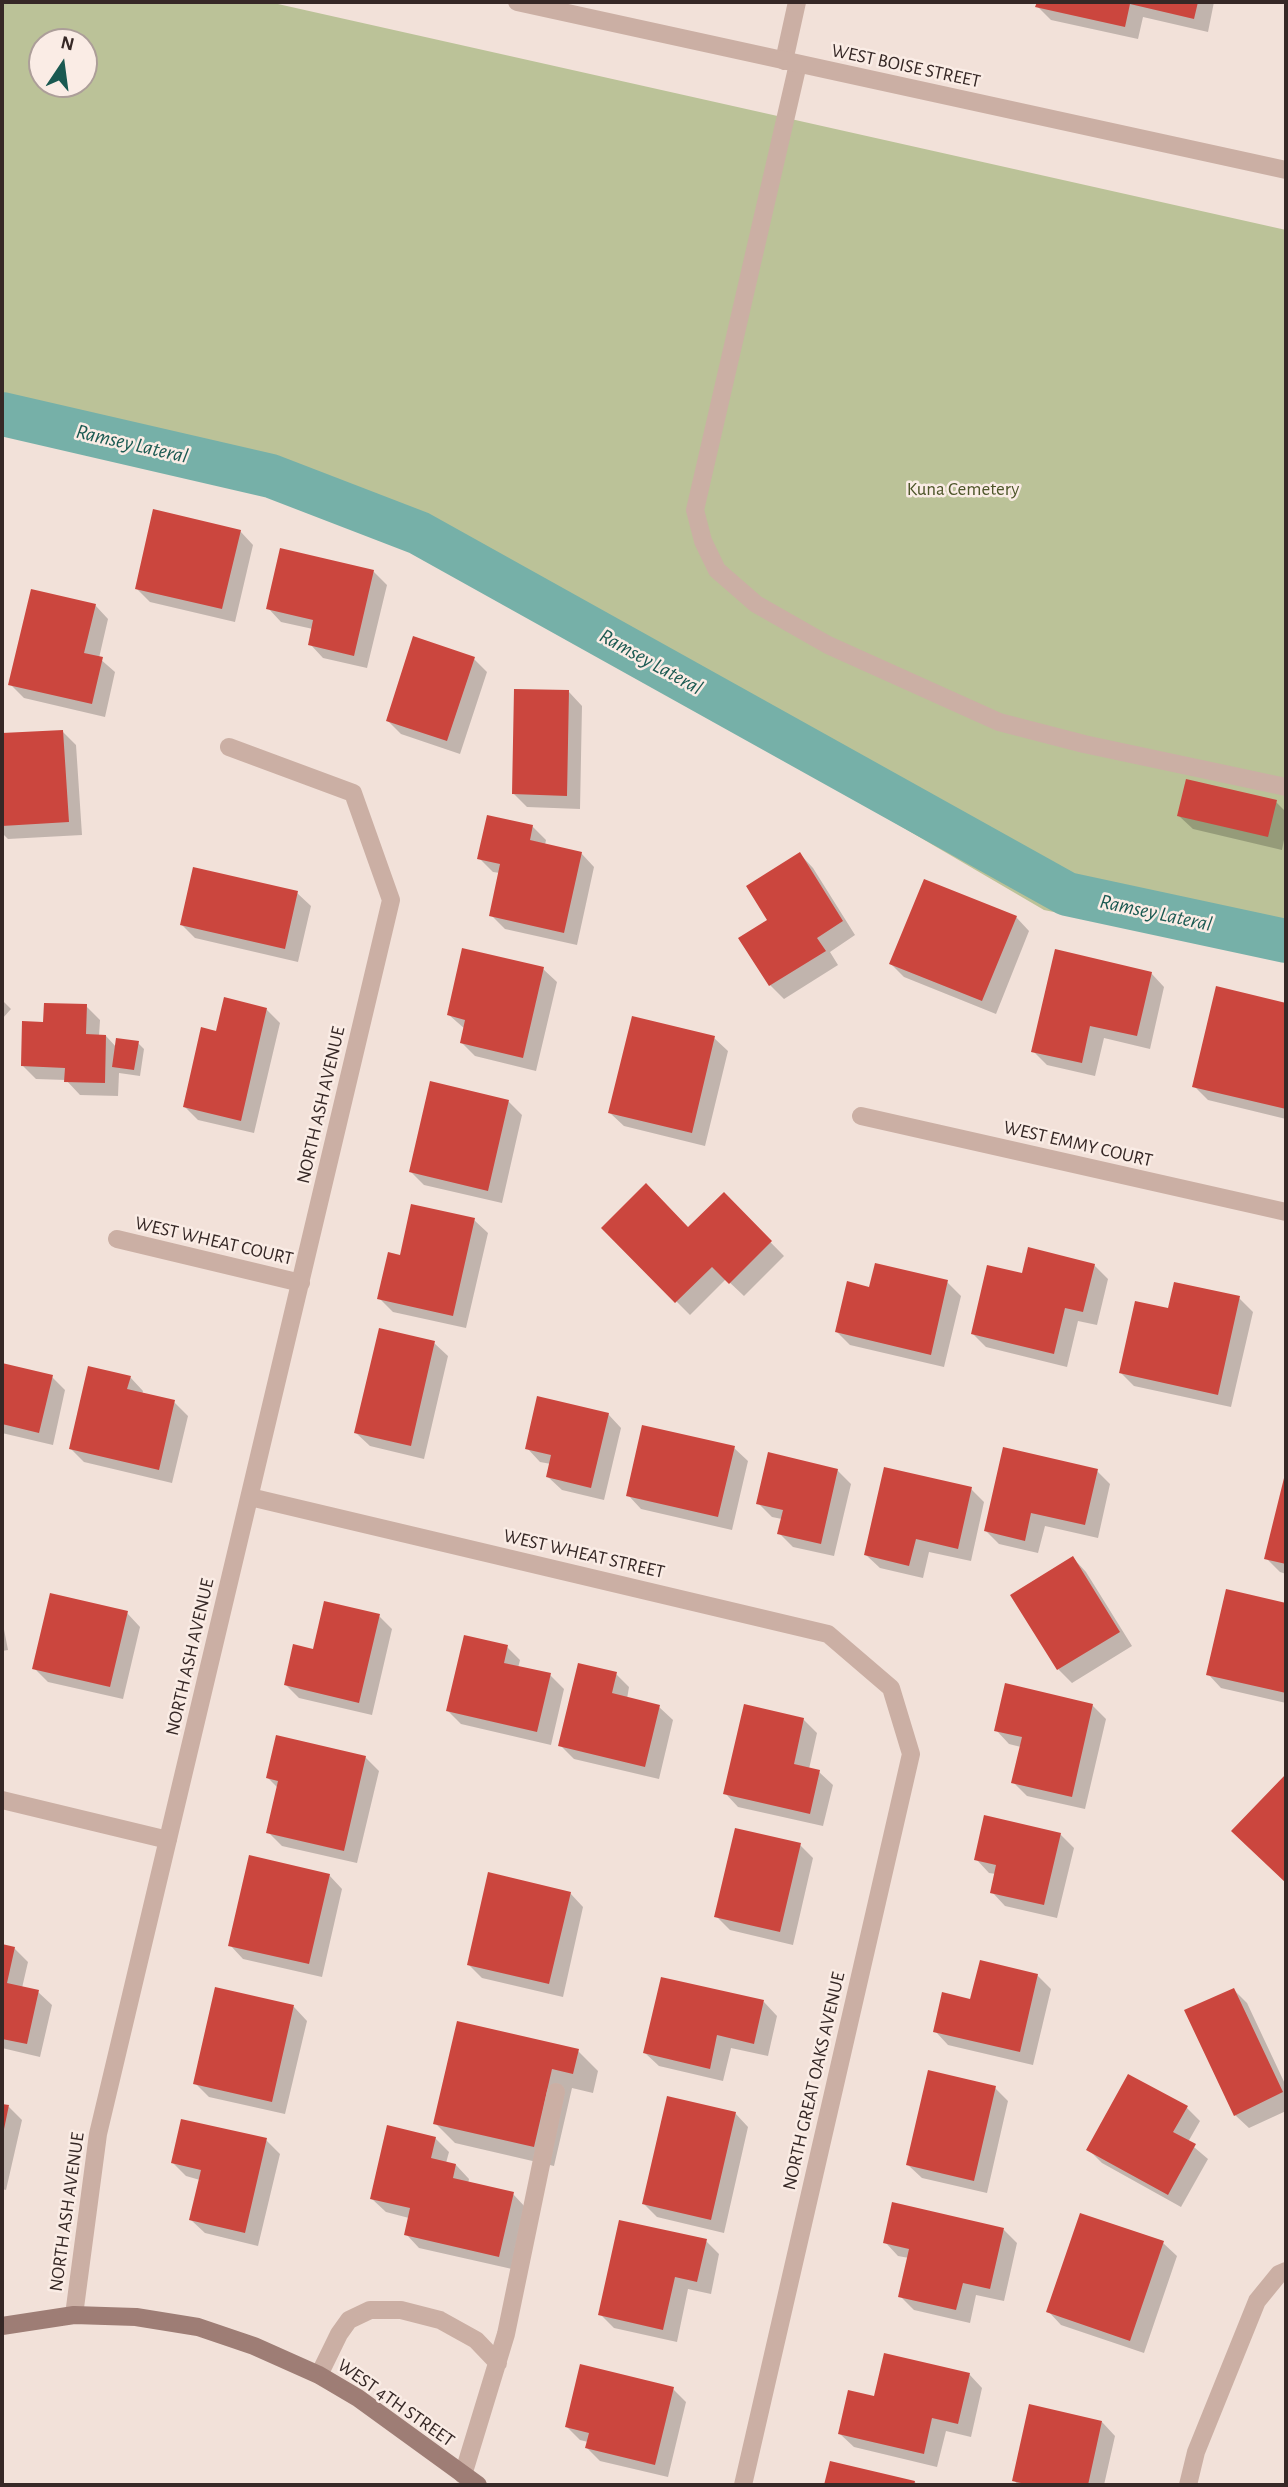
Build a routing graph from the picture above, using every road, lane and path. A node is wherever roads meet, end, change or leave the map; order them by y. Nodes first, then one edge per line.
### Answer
1 (517, 2) edge
2 (797, 2) edge
3 (791, 62) junction
4 (1286, 170) edge
5 (229, 747) dead end
6 (1286, 787) edge
7 (861, 1116) dead end
8 (1286, 1212) edge
9 (117, 1239) dead end
10 (301, 1283) junction
11 (250, 1497) junction
12 (891, 1688) joint
13 (2, 1800) edge
14 (168, 1840) junction
15 (556, 2092) dead end
16 (1286, 2271) edge
17 (74, 2315) junction
18 (2, 2326) edge
19 (498, 2363) junction
20 (319, 2375) junction
21 (471, 2480) edge
22 (743, 2485) edge
23 (1188, 2485) edge

1 - 3 street, WEST BOISE STREET
2 - 3 street
3 - 4 street, WEST BOISE STREET
3 - 6 street
5 - 10 street, NORTH ASH AVENUE
7 - 8 street, WEST EMMY COURT
9 - 10 street, WEST WHEAT COURT
10 - 11 street, NORTH ASH AVENUE
11 - 12 street, WEST WHEAT STREET
11 - 14 street, NORTH ASH AVENUE
12 - 22 street, NORTH GREAT OAKS AVENUE
13 - 14 street
14 - 17 street, NORTH ASH AVENUE
15 - 19 street
16 - 23 street
17 - 18 main road, WEST 4TH STREET
17 - 20 main road, WEST 4TH STREET
19 - 20 street
19 - 21 street
20 - 21 main road, WEST 4TH STREET

